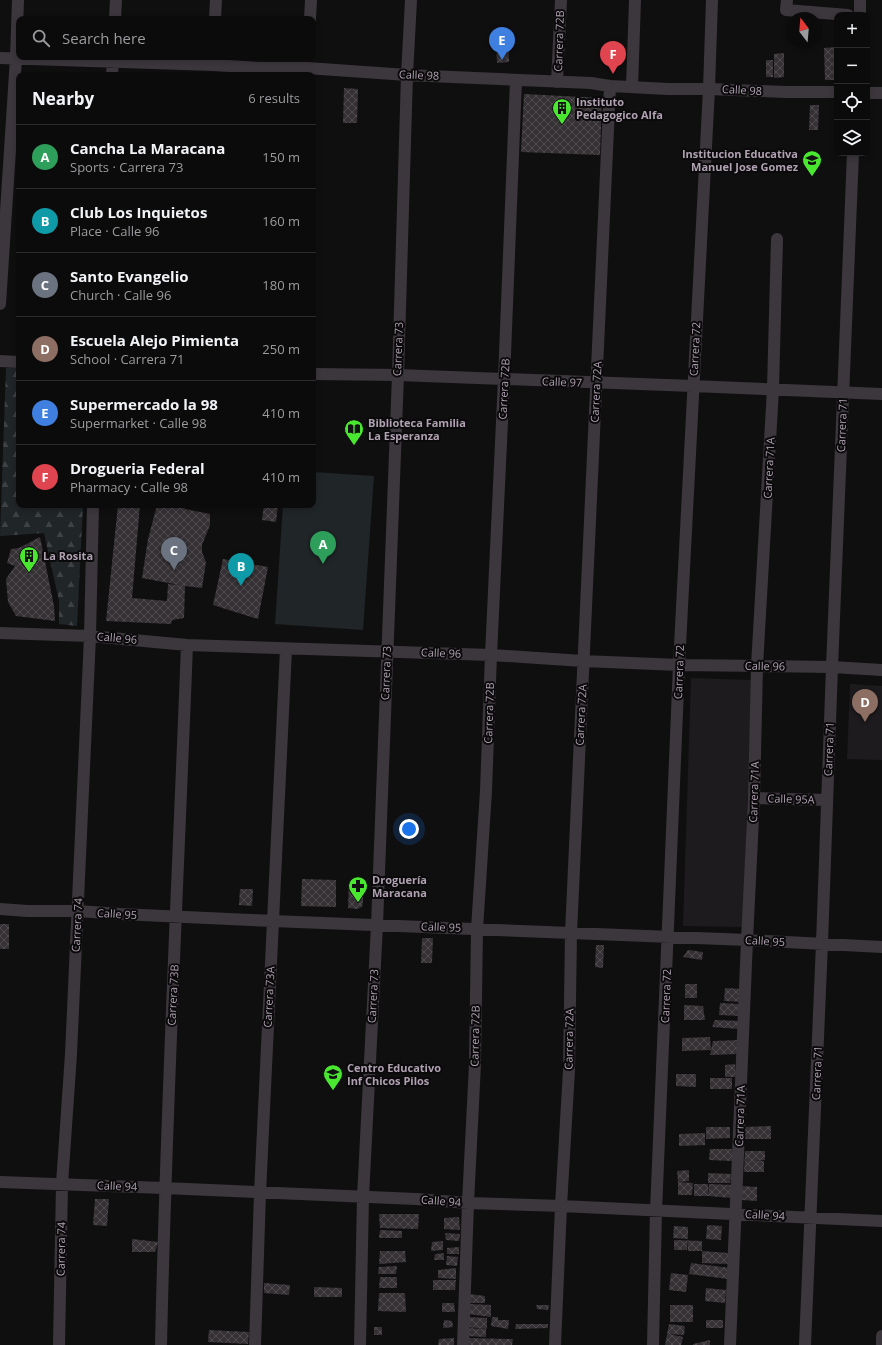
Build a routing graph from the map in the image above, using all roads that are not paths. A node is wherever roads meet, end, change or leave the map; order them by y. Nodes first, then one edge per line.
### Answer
1 (18, 0) edge
2 (116, 0) edge
3 (216, 0) edge
4 (311, 0) edge
5 (411, 0) edge
6 (561, 0) edge
7 (635, 0) edge
8 (712, 0) edge
9 (860, 0) edge
10 (787, 5) edge
11 (860, 12) edge
12 (834, 13) edge
13 (17, 16) edge
14 (115, 16) edge
15 (215, 16) edge
16 (310, 16) edge
17 (0, 58) edge
18 (16, 58) joint
19 (113, 60) edge
20 (127, 60) edge
21 (213, 66) edge
22 (307, 67) edge
23 (112, 72) edge
24 (407, 75) junction
25 (516, 80) junction
26 (557, 82) junction
27 (610, 86) junction
28 (632, 87) junction
29 (709, 89) junction
30 (834, 92) edge
31 (870, 93) edge
32 (882, 93) edge
33 (854, 156) edge
34 (777, 239) dead end
35 (0, 304) edge
36 (0, 361) edge
37 (16, 362) edge
38 (316, 374) edge
39 (398, 376) junction
40 (504, 380) junction
41 (597, 383) junction
42 (693, 386) junction
43 (773, 389) junction
44 (843, 391) junction
45 (882, 394) edge
46 (93, 508) edge
47 (0, 633) edge
48 (90, 636) junction
49 (187, 645) junction
50 (286, 649) junction
51 (387, 652) junction
52 (490, 655) junction
53 (583, 661) junction
54 (679, 665) junction
55 (757, 666) junction
56 (832, 667) junction
57 (882, 670) edge
58 (754, 798) junction
59 (827, 800) junction
60 (0, 909) edge
61 (78, 911) junction
62 (176, 917) junction
63 (273, 921) junction
64 (376, 925) junction
65 (477, 929) junction
66 (571, 933) junction
67 (668, 936) junction
68 (747, 940) junction
69 (822, 943) junction
70 (882, 947) edge
71 (0, 1182) edge
72 (62, 1184) junction
73 (164, 1188) junction
74 (260, 1193) junction
75 (363, 1197) junction
76 (468, 1203) junction
77 (561, 1206) junction
78 (656, 1210) junction
79 (736, 1214) junction
80 (811, 1217) junction
81 (882, 1221) edge
82 (882, 1336) edge
83 (59, 1345) edge
84 (161, 1345) edge
85 (254, 1345) edge
86 (360, 1345) edge
87 (463, 1345) edge
88 (555, 1345) edge
89 (653, 1345) edge
90 (730, 1345) edge
91 (805, 1345) edge
92 (882, 1345) edge

1 - 13 street
2 - 14 street
3 - 15 street
4 - 16 street
5 - 24 street, Carrera 73
6 - 26 street, Carrera 72B
7 - 28 street
8 - 29 street, Carrera 72
9 - 11 street
10 - 12 street
17 - 18 street, Calle 98
18 - 35 street
19 - 23 street
20 - 21 street, Calle 98
21 - 22 street, Calle 98
22 - 24 street, Calle 98
24 - 25 street, Calle 98
24 - 39 street, Carrera 73
25 - 26 street, Calle 98
25 - 40 street, Carrera 72B
26 - 27 street, Calle 98
27 - 28 street, Calle 98
27 - 41 street, Carrera 72A
28 - 29 street, Calle 98
29 - 30 street, Calle 98
29 - 42 street, Carrera 72
31 - 32 street
33 - 44 street, Carrera 71
34 - 43 street, Carrera 71A
36 - 37 street
38 - 39 street, Calle 97
39 - 40 street, Calle 97
39 - 51 street, Carrera 73
40 - 41 street, Calle 97
40 - 52 street, Carrera 72B
41 - 42 street, Calle 97
41 - 53 street, Carrera 72A
42 - 43 street, Calle 97
42 - 54 street, Carrera 72
43 - 44 street, Calle 97
43 - 55 street, Carrera 71A
44 - 45 street, Calle 97
44 - 56 street, Carrera 71
46 - 48 street, Carrera 74
47 - 48 street, Calle 96
48 - 49 street, Calle 96
48 - 61 street, Carrera 74
49 - 50 street, Calle 96
49 - 62 street, Carrera 73B
50 - 51 street, Calle 96
50 - 63 street, Carrera 73A
51 - 52 street, Calle 96
51 - 64 street, Carrera 73
52 - 53 street, Calle 96
52 - 65 street, Carrera 72B
53 - 54 street, Calle 96
53 - 66 street, Carrera 72A
54 - 55 street, Calle 96
54 - 67 street, Carrera 72
55 - 56 street, Calle 96
55 - 58 street, Carrera 71A
56 - 57 street, Calle 96
56 - 59 street, Carrera 71
58 - 59 street, Calle 95A
58 - 68 street, Carrera 71A
59 - 69 street, Carrera 71
60 - 61 street, Calle 95
61 - 62 street, Calle 95
61 - 72 street, Carrera 74
62 - 63 street, Calle 95
62 - 73 street, Carrera 73B
63 - 64 street, Calle 95
63 - 74 street, Carrera 73A
64 - 65 street, Calle 95
64 - 75 street, Carrera 73
65 - 66 street, Calle 95
65 - 76 street, Carrera 72B
66 - 67 street, Calle 95
66 - 77 street, Carrera 72A
67 - 68 street, Calle 95
67 - 78 street, Carrera 72
68 - 69 street, Calle 95
68 - 79 street, Carrera 71A
69 - 70 street, Calle 95
69 - 80 street, Carrera 71
71 - 72 street, Calle 94
72 - 73 street, Calle 94
72 - 83 street, Carrera 74
73 - 74 street, Calle 94
73 - 84 street, Carrera 73B
74 - 75 street, Calle 94
74 - 85 street, Carrera 73A
75 - 76 street, Calle 94
75 - 86 street, Carrera 73
76 - 77 street, Calle 94
76 - 87 street, Carrera 72B
77 - 78 street, Calle 94
77 - 88 street, Carrera 72A
78 - 79 street, Calle 94
78 - 89 street, Carrera 72
79 - 80 street, Calle 94
79 - 90 street, Carrera 71A
80 - 81 street, Calle 94
80 - 91 street, Carrera 71
82 - 92 street

